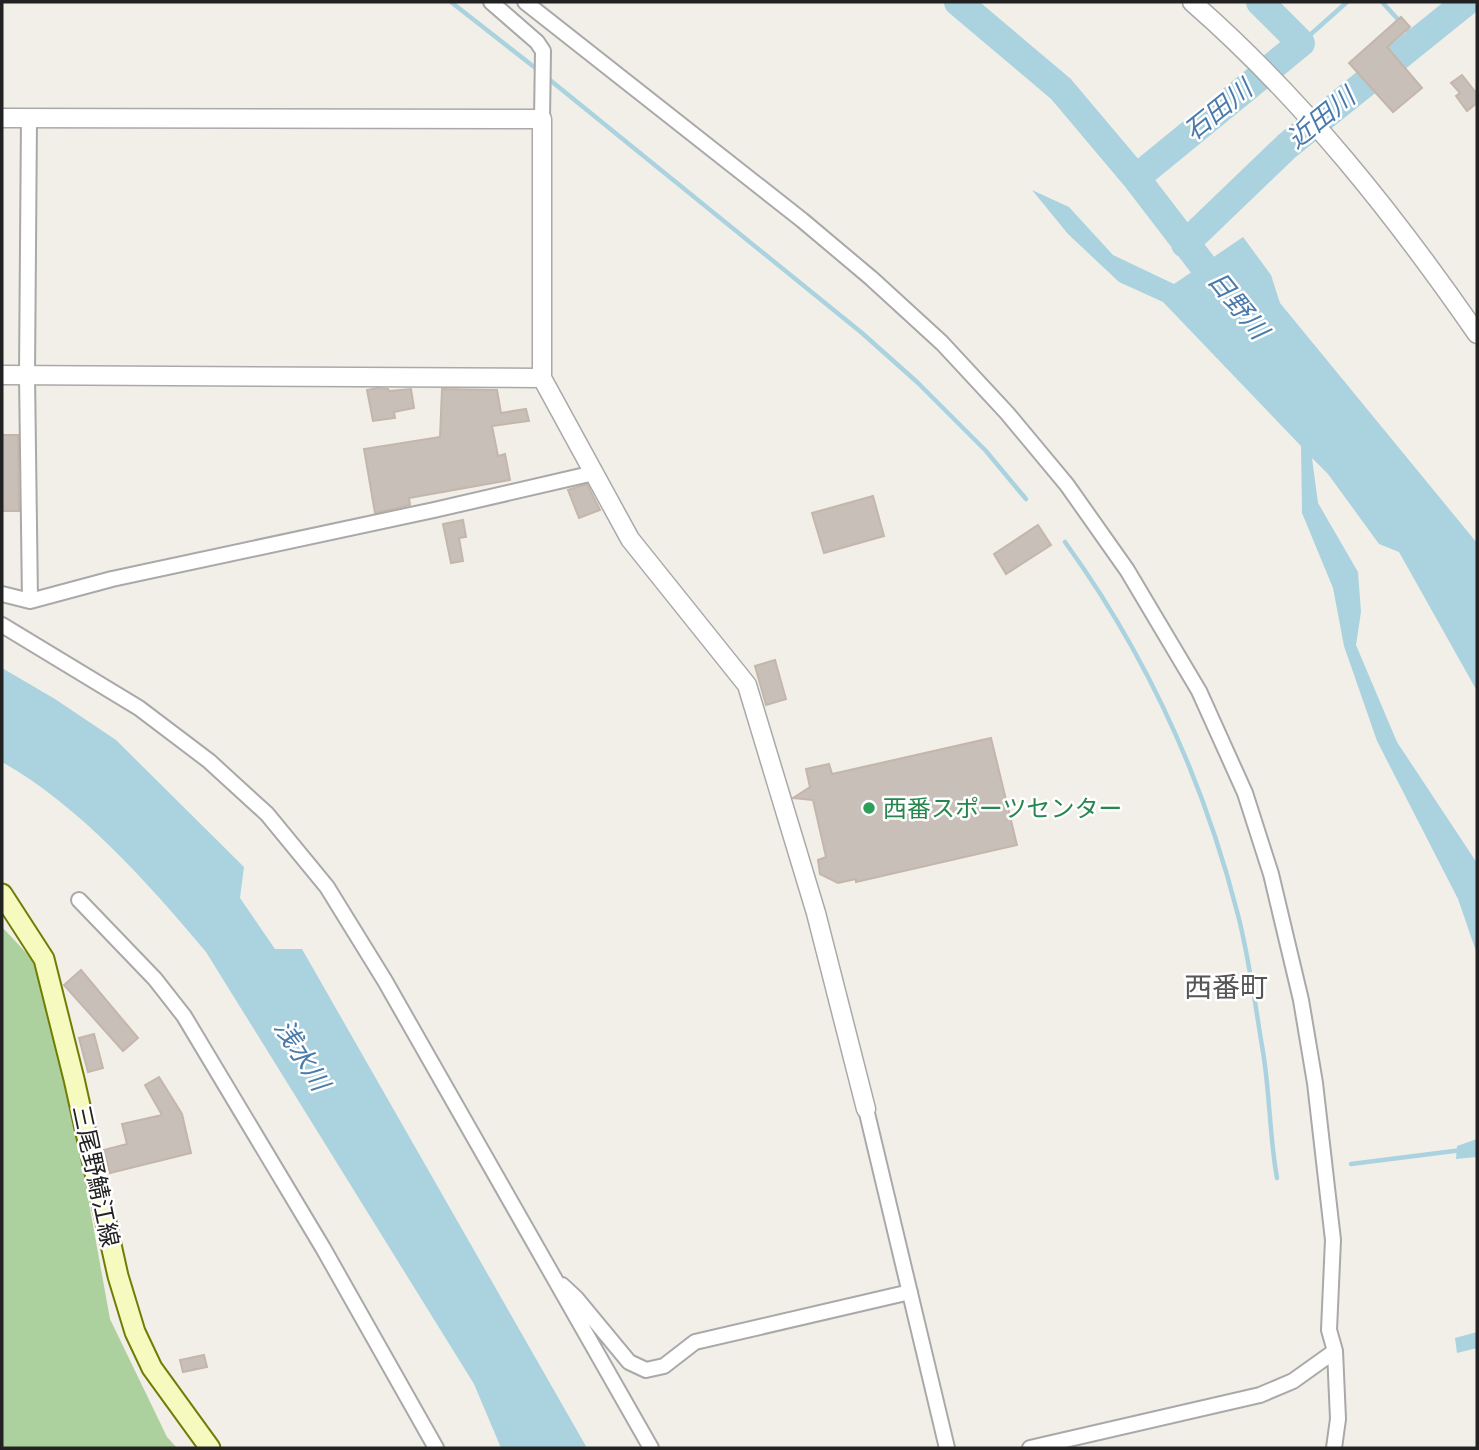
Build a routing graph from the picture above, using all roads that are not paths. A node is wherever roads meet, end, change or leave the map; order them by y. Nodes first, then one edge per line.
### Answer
1 (491, 2) edge
2 (525, 2) edge
3 (1192, 2) edge
4 (2, 118) edge
5 (29, 118) junction
6 (542, 120) junction
7 (1477, 334) edge
8 (2, 375) edge
9 (27, 375) junction
10 (542, 378) junction
11 (594, 473) junction
12 (2, 594) edge
13 (30, 601) junction
14 (2, 625) edge
15 (2, 894) edge
16 (79, 900) dead end
17 (866, 1109) joint
18 (554, 1277) junction
19 (910, 1292) junction
20 (1335, 1351) junction
21 (210, 1448) edge
22 (436, 1448) edge
23 (651, 1448) edge
24 (947, 1448) edge
25 (1030, 1448) edge
26 (1334, 1448) edge

1 - 6 street
2 - 20 street
3 - 7 street
4 - 5 street
5 - 6 street
5 - 9 street
6 - 10 street
8 - 9 street
9 - 10 street
9 - 13 street
10 - 11 street
11 - 13 street
11 - 17 street
12 - 13 street
14 - 18 street
15 - 21 main road, 三尾野鯖江線
16 - 22 street
17 - 19 street
18 - 19 street
18 - 23 street
19 - 24 street
20 - 25 street
20 - 26 street

